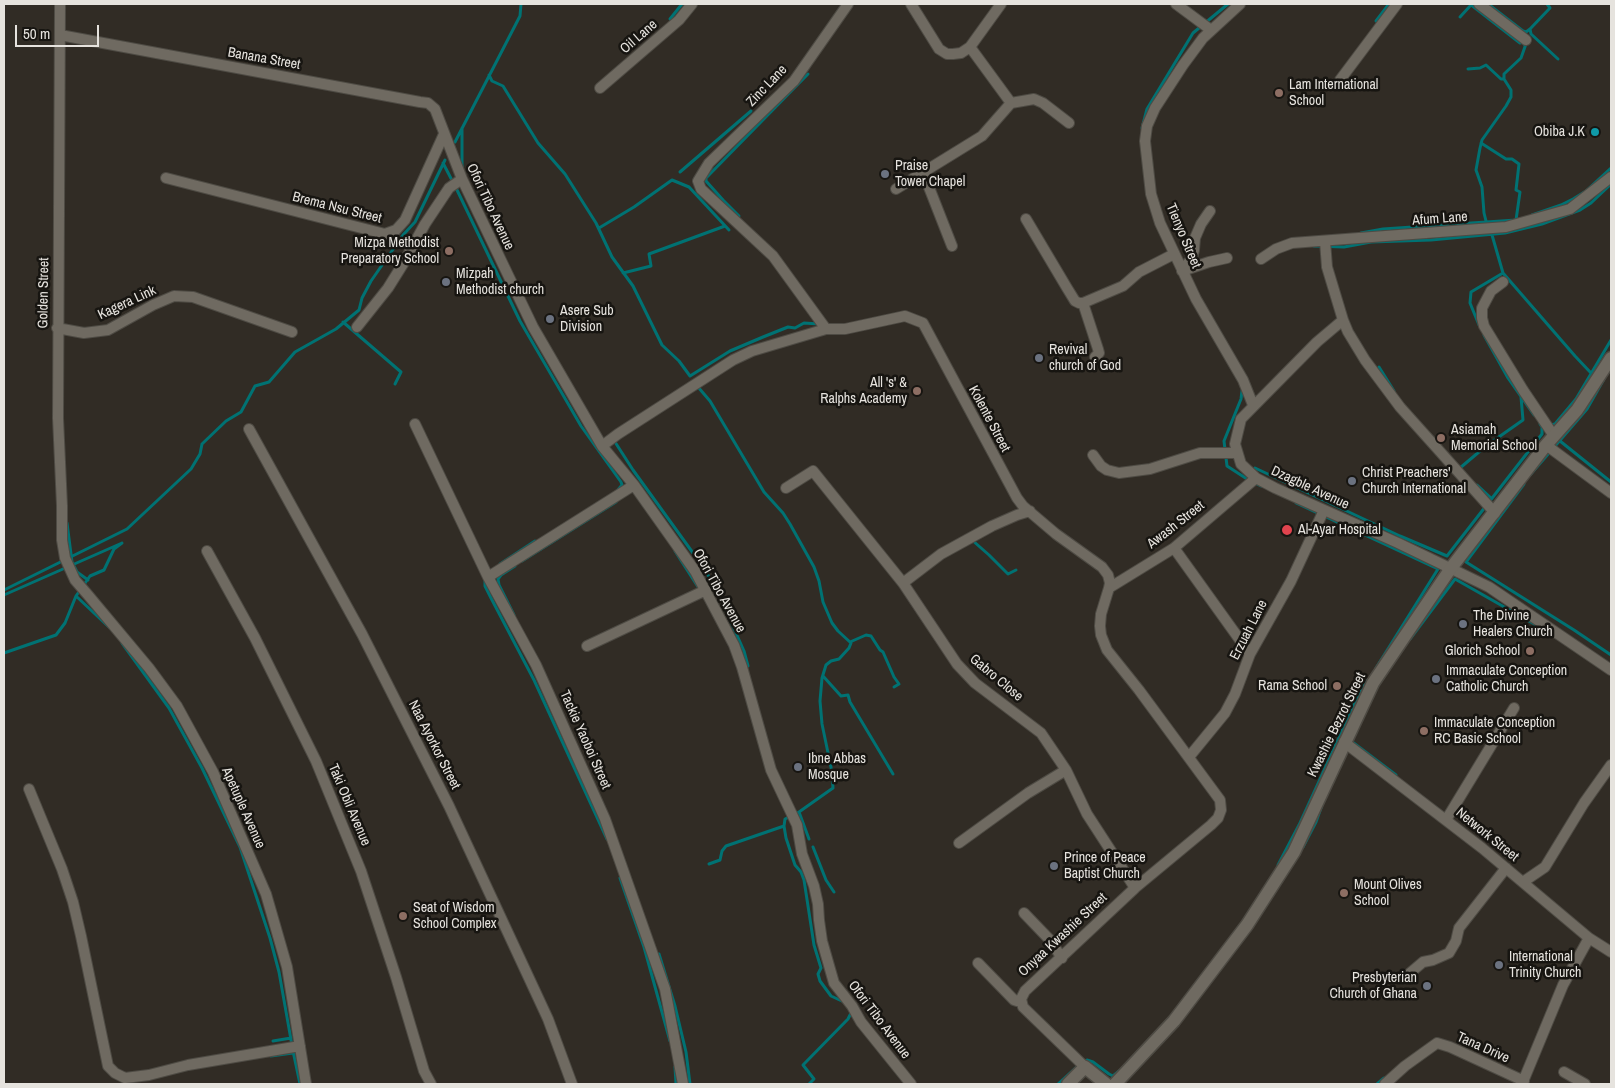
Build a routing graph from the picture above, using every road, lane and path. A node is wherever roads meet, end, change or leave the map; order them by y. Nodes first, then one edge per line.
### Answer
1 (60, 4) edge
2 (692, 4) edge
3 (848, 4) edge
4 (911, 4) edge
5 (1001, 4) edge
6 (1176, 4) edge
7 (1240, 4) edge
8 (1397, 4) edge
9 (1479, 4) edge
10 (1211, 30) junction
11 (60, 35) junction
12 (1526, 40) dead end
13 (970, 47) junction
14 (1340, 80) dead end
15 (600, 88) dead end
16 (1010, 103) junction
17 (1069, 123) dead end
18 (444, 134) junction
19 (922, 172) junction
20 (1611, 177) edge
21 (166, 178) dead end
22 (462, 179) junction
23 (896, 189) dead end
24 (1210, 211) dead end
25 (1026, 219) dead end
26 (1325, 241) junction
27 (952, 246) dead end
28 (1174, 254) junction
29 (1227, 258) dead end
30 (1261, 259) dead end
31 (1182, 272) junction
32 (1503, 282) dead end
33 (1082, 303) junction
34 (1342, 320) junction
35 (356, 327) dead end
36 (57, 328) junction
37 (826, 329) junction
38 (292, 332) dead end
39 (1095, 357) dead end
40 (1611, 358) edge
41 (1253, 405) junction
42 (415, 424) dead end
43 (249, 429) dead end
44 (1550, 440) junction
45 (602, 446) junction
46 (1237, 453) junction
47 (1093, 454) dead end
48 (1256, 478) junction
49 (634, 485) junction
50 (786, 488) dead end
51 (1611, 493) edge
52 (1324, 510) junction
53 (1030, 511) junction
54 (1494, 513) junction
55 (1174, 548) junction
56 (207, 551) dead end
57 (1451, 568) junction
58 (488, 577) junction
59 (75, 580) joint
60 (903, 584) junction
61 (1109, 588) junction
62 (706, 590) junction
63 (587, 646) dead end
64 (1250, 654) junction
65 (1611, 670) edge
66 (1514, 708) dead end
67 (1344, 742) junction
68 (1189, 757) junction
69 (1611, 765) edge
70 (1066, 770) junction
71 (29, 790) dead end
72 (1446, 820) junction
73 (958, 842) dead end
74 (1506, 868) junction
75 (1523, 882) junction
76 (1135, 888) junction
77 (1024, 912) dead end
78 (1589, 938) junction
79 (1611, 952) edge
80 (1062, 958) junction
81 (978, 963) dead end
82 (1410, 974) dead end
83 (1021, 999) junction
84 (300, 1046) junction
85 (1085, 1067) junction
86 (1564, 1072) dead end
87 (1523, 1083) edge
88 (306, 1084) edge
89 (431, 1084) edge
90 (572, 1084) edge
91 (683, 1084) edge
92 (911, 1084) edge
93 (1068, 1084) edge
94 (1106, 1084) edge
95 (1115, 1084) edge
96 (1385, 1084) edge
97 (1585, 1084) edge

1 - 11 street, Golden Street
2 - 15 street, Oil Lane
3 - 37 street, Zinc Lane
4 - 13 street
5 - 13 street
6 - 10 street
7 - 10 street, Tienyo Street
8 - 14 street
9 - 12 street
10 - 28 street, Tienyo Street
11 - 18 street, Banana Street
11 - 36 street, Golden Street
13 - 16 street
16 - 17 street
16 - 19 street
18 - 21 street, Brema Nsu Street
18 - 22 street, Ofori Tibo Avenue
19 - 23 street
19 - 27 street
20 - 26 street, Afum Lane
22 - 35 street
22 - 45 street, Ofori Tibo Avenue
24 - 31 street
25 - 33 street
26 - 30 street, Afum Lane
26 - 34 street
28 - 31 street, Tienyo Street
28 - 33 street
29 - 31 street
31 - 41 street, Tienyo Street
32 - 44 street
33 - 39 street
34 - 41 street
34 - 54 street
36 - 38 street, Kagera Link
36 - 59 street, Golden Street
37 - 45 street, Kolente Street
37 - 53 street, Kolente Street
40 - 44 street, Kwashie Bezrot Street
41 - 46 street
42 - 58 street, Tackie Yaoboi Street
43 - 90 street, Naa Ayorkor Street
44 - 51 street
44 - 54 street, Kwashie Bezrot Street
45 - 49 street, Ofori Tibo Avenue
46 - 47 street
46 - 48 street, Dzagble Avenue
48 - 52 street, Dzagble Avenue
48 - 55 street, Awash Street
49 - 58 street
49 - 62 street, Ofori Tibo Avenue
50 - 60 street, Gabro Close
52 - 57 street, Dzagble Avenue
52 - 64 street, Erzuah Lane
53 - 60 street
53 - 61 street, Kolente Street
54 - 57 street, Kwashie Bezrot Street
55 - 61 street, Awash Street
55 - 64 street
56 - 89 street, Taki Obli Avenue
57 - 65 street, Dzagble Avenue
57 - 67 street, Kwashie Bezrot Street
58 - 91 street, Tackie Yaoboi Street
59 - 84 street, Apetuple Avenue
60 - 70 street, Gabro Close
61 - 68 street, Onyaa Kwashie Street
62 - 63 street
62 - 92 street, Ofori Tibo Avenue
64 - 68 street, Erzuah Lane
66 - 72 street
67 - 72 street, Network Street
67 - 95 street, Kwashie Bezrot Street
68 - 76 street, Onyaa Kwashie Street
69 - 75 street
70 - 73 street
70 - 76 street, Gabro Close
71 - 84 street
72 - 74 street, Network Street
74 - 75 street, Network Street
74 - 82 street
75 - 78 street, Network Street
76 - 80 street, Onyaa Kwashie Street
77 - 80 street
78 - 79 street, Network Street
78 - 87 street
80 - 83 street, Onyaa Kwashie Street
81 - 83 street
83 - 85 street, Onyaa Kwashie Street
84 - 88 street, Apetuple Avenue
85 - 93 street
85 - 94 street, Onyaa Kwashie Street
86 - 97 street
87 - 96 street, Tana Drive

